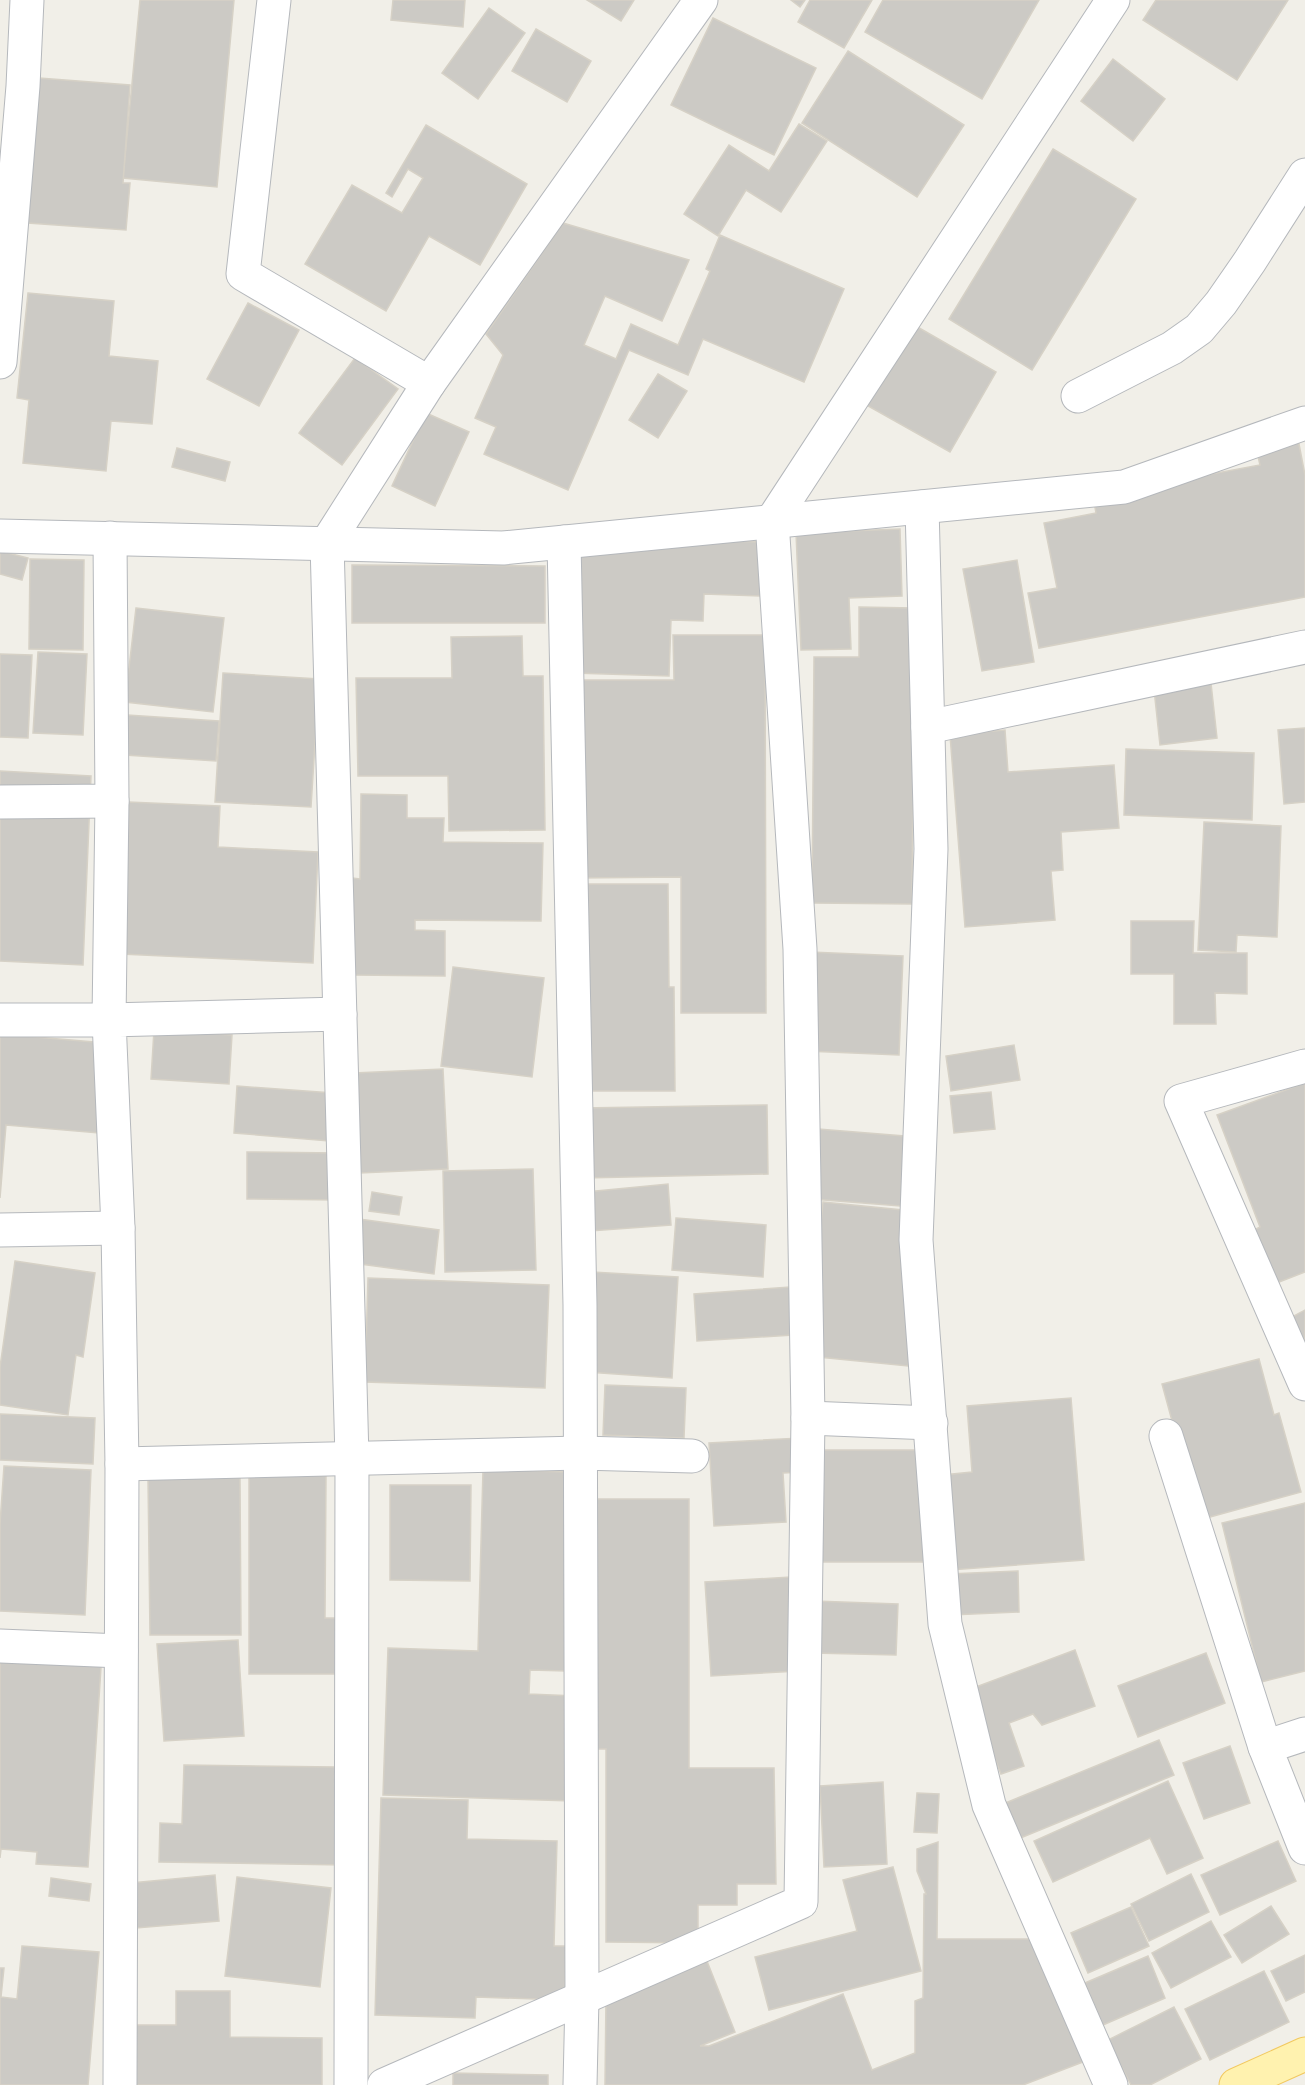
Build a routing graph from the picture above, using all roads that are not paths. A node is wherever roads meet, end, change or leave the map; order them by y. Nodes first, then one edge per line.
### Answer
1 (27, 0) edge
2 (274, 0) edge
3 (701, 0) edge
4 (1113, 0) edge
5 (1305, 175) edge
6 (0, 362) edge
7 (429, 383) junction
8 (1078, 396) dead end
9 (1305, 423) edge
10 (922, 507) junction
11 (772, 521) junction
12 (0, 536) edge
13 (110, 538) junction
14 (564, 542) junction
15 (327, 543) junction
16 (1305, 647) edge
17 (928, 727) junction
18 (112, 801) junction
19 (0, 802) edge
20 (340, 1014) junction
21 (0, 1020) edge
22 (109, 1020) junction
23 (1305, 1066) edge
24 (118, 1228) junction
25 (0, 1230) edge
26 (1305, 1384) edge
27 (808, 1418) junction
28 (931, 1423) junction
29 (1166, 1436) dead end
30 (580, 1453) junction
31 (693, 1456) dead end
32 (352, 1458) junction
33 (122, 1464) junction
34 (0, 1646) edge
35 (121, 1651) junction
36 (1305, 1734) edge
37 (1265, 1747) junction
38 (1305, 1848) edge
39 (582, 1998) junction
40 (1305, 2054) edge
41 (120, 2085) edge
42 (351, 2085) edge
43 (384, 2085) edge
44 (580, 2085) edge
45 (1111, 2085) edge
46 (1236, 2085) edge

1 - 6 street
2 - 7 street
3 - 7 street
4 - 11 street
5 - 8 street
7 - 15 street
9 - 10 street
10 - 11 street
10 - 17 street
11 - 14 street
11 - 27 street
12 - 13 street
13 - 15 street
13 - 18 street
14 - 15 street
14 - 30 street
15 - 20 street
16 - 17 street
17 - 28 street
18 - 19 street
18 - 22 street
20 - 22 street
20 - 32 street
21 - 22 street
22 - 24 street
23 - 26 street
24 - 25 street
24 - 33 street
27 - 28 street
27 - 39 street
28 - 45 street
29 - 37 street
30 - 31 street
30 - 32 street
30 - 39 street
32 - 33 street
32 - 42 street
33 - 35 street
34 - 35 street
35 - 41 street
36 - 37 street
37 - 38 street
39 - 43 street
39 - 44 street
40 - 46 main road

